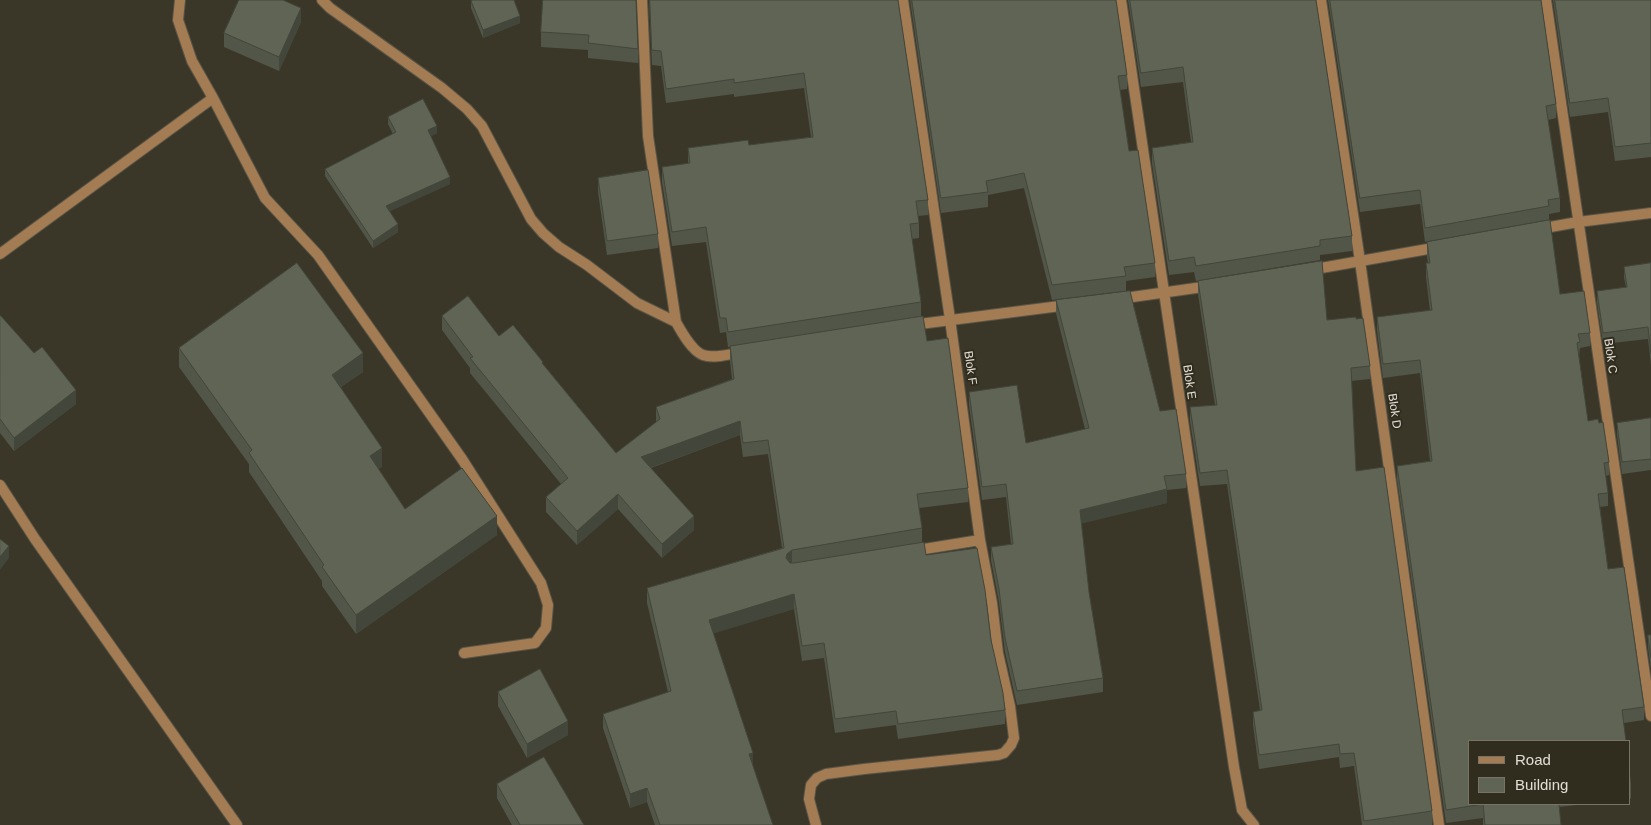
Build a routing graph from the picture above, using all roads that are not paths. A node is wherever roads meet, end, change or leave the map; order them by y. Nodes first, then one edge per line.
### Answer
1 (180, 0) edge
2 (322, 0) edge
3 (642, 0) edge
4 (902, 0) edge
5 (1121, 0) edge
6 (1321, 0) edge
7 (1546, 0) edge
8 (213, 98) junction
9 (1651, 213) edge
10 (1578, 222) junction
11 (1530, 230) edge
12 (1445, 246) edge
13 (0, 254) edge
14 (1360, 262) junction
15 (1301, 271) edge
16 (1222, 284) edge
17 (1163, 293) junction
18 (1105, 300) edge
19 (1076, 304) edge
20 (950, 319) junction
21 (676, 322) junction
22 (902, 327) edge
23 (757, 350) edge
24 (0, 485) edge
25 (980, 540) junction
26 (905, 552) edge
27 (464, 653) dead end
28 (1651, 716) edge
29 (237, 825) edge
30 (816, 825) edge
31 (1254, 825) edge
32 (1439, 825) edge

1 - 8 street
2 - 21 street
3 - 21 street
4 - 20 street, Blok F
5 - 17 street, Blok E
6 - 14 street, Blok D
7 - 10 street, Blok C
8 - 13 street
8 - 27 street
9 - 10 street
10 - 11 street
10 - 28 street, Blok C
12 - 14 street
14 - 15 street
14 - 32 street, Blok D
16 - 17 street
17 - 18 street
17 - 31 street, Blok E
19 - 20 street
20 - 22 street
20 - 25 street, Blok F
21 - 23 street
24 - 29 street
25 - 26 street
25 - 30 street, Blok F

